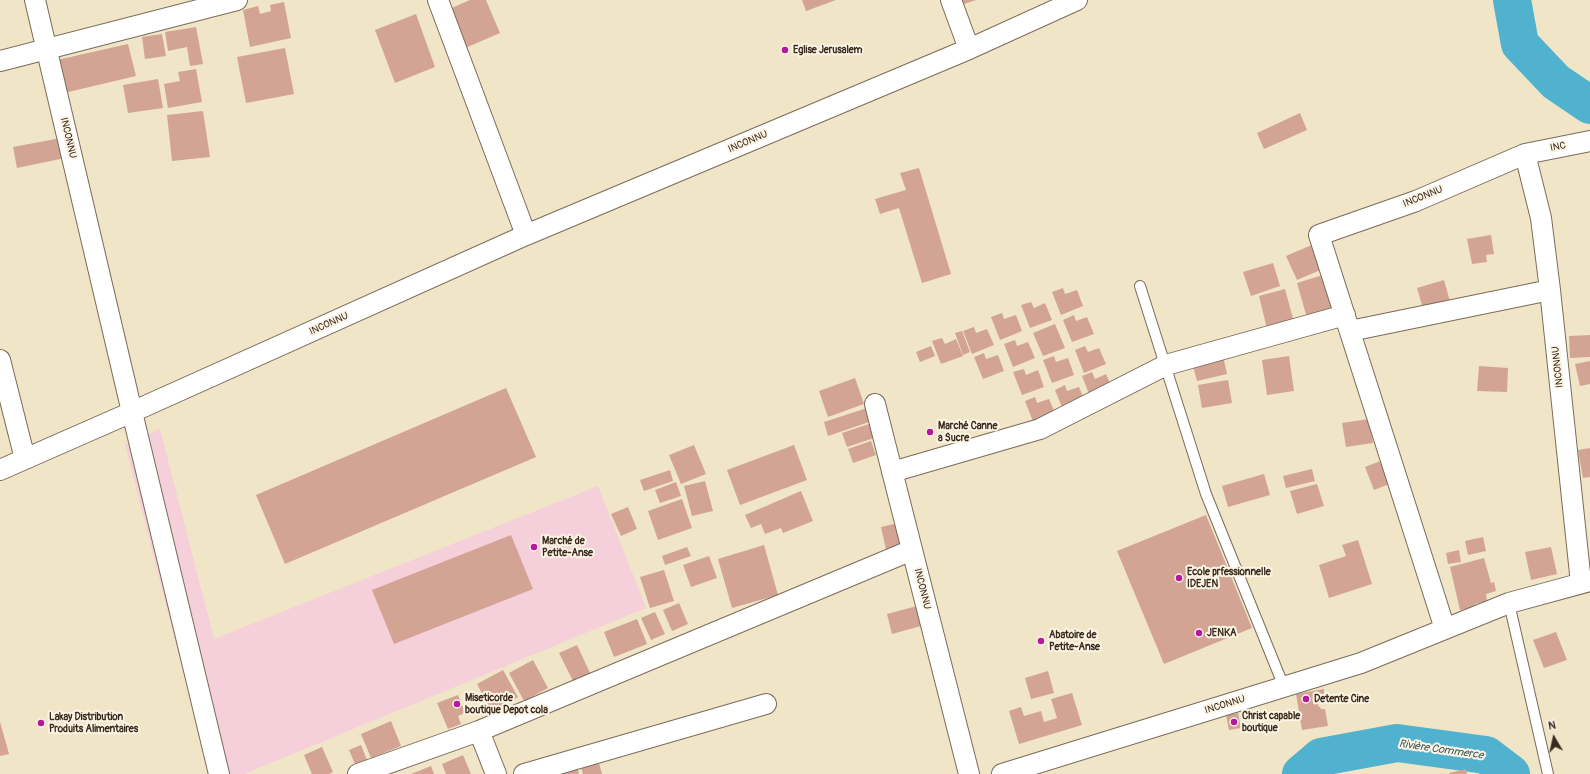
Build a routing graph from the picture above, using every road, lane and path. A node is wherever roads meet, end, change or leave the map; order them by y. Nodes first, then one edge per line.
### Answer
1 (35, 0) edge
2 (237, 0) edge
3 (438, 0) edge
4 (951, 0) edge
5 (1077, 0) edge
6 (969, 49) junction
7 (48, 50) junction
8 (0, 61) edge
9 (1590, 141) edge
10 (1526, 154) junction
11 (526, 235) junction
12 (1140, 286) dead end
13 (1550, 290) junction
14 (1347, 323) junction
15 (0, 360) edge
16 (1166, 366) junction
17 (4, 391) edge
18 (875, 404) dead end
19 (132, 412) junction
20 (25, 459) junction
21 (0, 470) edge
22 (892, 472) junction
23 (912, 550) junction
24 (1585, 582) edge
25 (1509, 603) junction
26 (1445, 629) junction
27 (1284, 687) junction
28 (766, 704) dead end
29 (479, 731) junction
30 (219, 774) edge
31 (358, 774) edge
32 (496, 774) edge
33 (524, 774) edge
34 (969, 774) edge
35 (1002, 774) edge
36 (1548, 774) edge

1 - 7 street, INCONNU
2 - 7 street
3 - 11 street
4 - 6 street
5 - 6 street, INCONNU
6 - 11 street, INCONNU
7 - 8 street
7 - 19 street, INCONNU
9 - 10 street, INC
10 - 13 street, INCONNU
10 - 14 street, INCONNU
11 - 19 street, INCONNU
12 - 16 lane
13 - 14 street
13 - 24 street, INCONNU
14 - 16 street
14 - 26 street
15 - 17 street
16 - 22 street
16 - 27 lane
17 - 20 street
18 - 22 street, INCONNU
19 - 20 street, INCONNU
19 - 30 street
20 - 21 street, INCONNU
22 - 23 street, INCONNU
23 - 29 street
23 - 34 street, INCONNU
24 - 25 street, INCONNU
25 - 26 street, INCONNU
25 - 36 lane
26 - 27 street, INCONNU
27 - 35 street, INCONNU
28 - 33 street
29 - 31 street
29 - 32 street

